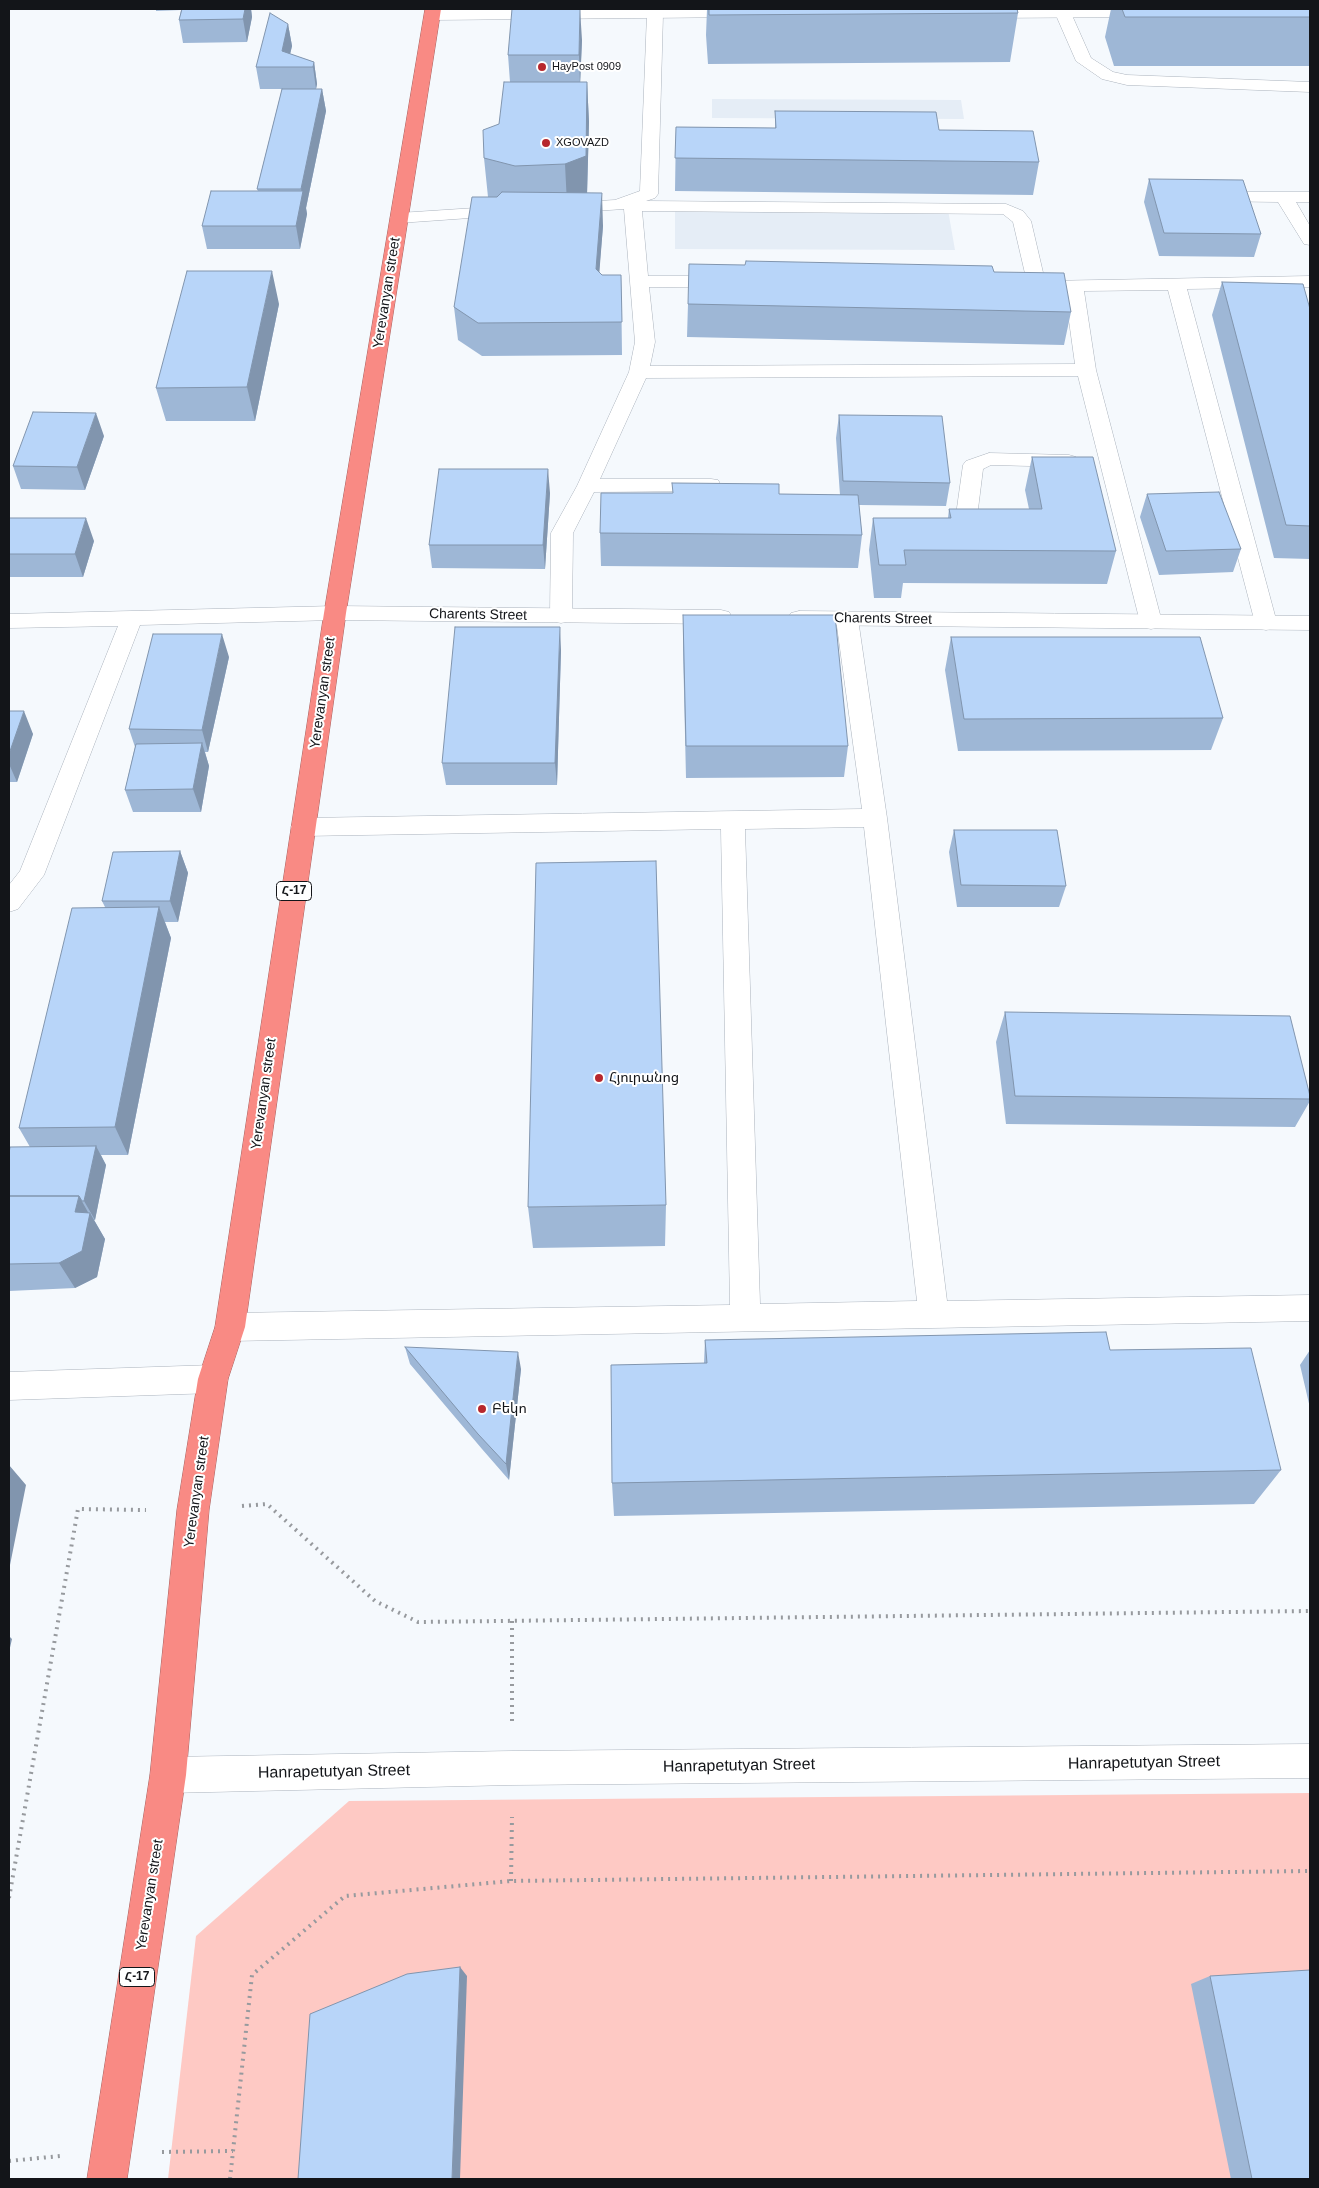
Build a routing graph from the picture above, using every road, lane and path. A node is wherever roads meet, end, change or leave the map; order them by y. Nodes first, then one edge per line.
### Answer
1 (1134, 11) edge
2 (432, 12) edge
3 (1164, 12) edge
4 (964, 13) edge
5 (1064, 13) junction
6 (655, 14) junction
7 (755, 14) edge
8 (1310, 87) edge
9 (651, 133) junction
10 (671, 133) dead end
11 (1192, 197) edge
12 (1284, 197) junction
13 (1310, 198) edge
14 (632, 204) junction
15 (548, 209) edge
16 (518, 211) edge
17 (399, 218) junction
18 (1310, 240) edge
19 (639, 281) junction
20 (1310, 281) edge
21 (738, 283) edge
22 (1176, 284) junction
23 (1007, 287) edge
24 (1037, 287) junction
25 (1074, 288) junction
26 (1086, 370) junction
27 (639, 372) junction
28 (1110, 463) junction
29 (726, 485) edge
30 (587, 486) junction
31 (918, 526) edge
32 (335, 613) junction
33 (561, 616) junction
34 (738, 617) edge
35 (132, 618) junction
36 (778, 618) edge
37 (847, 618) junction
38 (9, 621) edge
39 (1151, 622) junction
40 (1266, 623) junction
41 (1310, 623) edge
42 (875, 818) junction
43 (733, 820) junction
44 (304, 827) junction
45 (9, 902) edge
46 (1310, 1308) edge
47 (934, 1315) junction
48 (745, 1318) junction
49 (230, 1327) junction
50 (213, 1379) junction
51 (9, 1386) edge
52 (193, 1510) junction
53 (1310, 1610) edge
54 (1310, 1761) edge
55 (168, 1775) junction
56 (1310, 1870) edge
57 (9, 1898) edge
58 (107, 2179) edge
59 (230, 2179) edge

1 - 3 street
1 - 5 street
2 - 6 street
2 - 17 highway, Yerevanyan street / Հ-17
4 - 5 street
5 - 8 street
6 - 7 street
6 - 9 street
9 - 10 street
9 - 14 street
11 - 12 street
12 - 13 street
12 - 18 street
14 - 15 street
14 - 19 street
14 - 24 street
16 - 17 street
17 - 32 highway, Yerevanyan street / Հ-17
19 - 21 street
19 - 27 street
20 - 22 street
22 - 25 street
22 - 40 street
23 - 24 street
24 - 25 street
25 - 26 street
26 - 27 street
26 - 28 street
27 - 30 street
28 - 31 street
28 - 39 street
29 - 30 street
30 - 33 street
32 - 33 street, Charents Street
32 - 35 street, Charents Street
32 - 44 highway, Yerevanyan street / Հ-17
33 - 34 street, Charents Street
35 - 38 street, Charents Street
35 - 45 street
36 - 37 street, Charents Street
37 - 39 street, Charents Street
37 - 42 street
39 - 40 street, Charents Street
40 - 41 street, Charents Street
42 - 43 street
42 - 47 street
43 - 44 street
43 - 48 street
44 - 49 highway, Yerevanyan street / Հ-17
46 - 47 street
47 - 48 street
48 - 49 street
49 - 50 highway, Yerevanyan street / Հ-17
50 - 51 street
50 - 52 highway, Yerevanyan street / Հ-17
52 - 53 path
52 - 55 highway, Yerevanyan street / Հ-17
52 - 57 path
54 - 55 street, Hanrapetutyan Street
55 - 58 highway, Yerevanyan street / Հ-17
56 - 59 path

